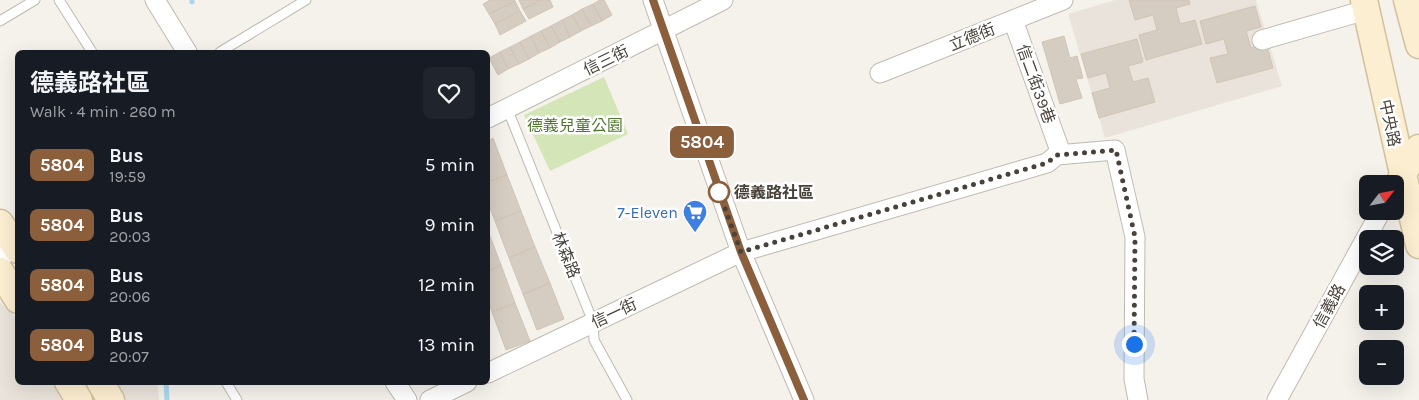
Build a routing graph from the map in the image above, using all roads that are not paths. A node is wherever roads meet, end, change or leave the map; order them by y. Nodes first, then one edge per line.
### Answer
1 (35, 0) edge
2 (59, 0) edge
3 (155, 0) edge
4 (306, 0) edge
5 (653, 0) edge
6 (724, 0) edge
7 (1063, 0) edge
8 (1408, 0) edge
9 (1365, 5) edge
10 (1013, 20) junction
11 (0, 21) edge
12 (663, 31) junction
13 (1262, 40) dead end
14 (1419, 45) edge
15 (91, 50) edge
16 (186, 50) edge
17 (223, 50) edge
18 (880, 73) dead end
19 (507, 108) junction
20 (490, 117) edge
21 (1419, 148) edge
22 (1058, 151) junction
23 (1397, 175) edge
24 (1401, 175) edge
25 (1404, 199) edge
26 (1376, 220) edge
27 (0, 223) edge
28 (1419, 245) edge
29 (11, 251) edge
30 (741, 252) junction
31 (0, 271) edge
32 (15, 295) edge
33 (593, 322) junction
34 (490, 372) edge
35 (70, 385) edge
36 (102, 385) edge
37 (228, 385) edge
38 (397, 385) edge
39 (461, 385) edge
40 (79, 400) edge
41 (111, 400) edge
42 (236, 400) edge
43 (407, 400) edge
44 (430, 400) edge
45 (627, 400) edge
46 (804, 400) edge
47 (1138, 400) edge
48 (1277, 400) edge

1 - 11 lane
2 - 15 lane
3 - 16 street
4 - 17 lane
5 - 12 street
6 - 12 street, 信三街
7 - 10 street, 立德街
8 - 14 street
9 - 13 street
9 - 23 street, 中央路
10 - 18 street, 立德街
10 - 22 street, 信二街39巷
12 - 19 street, 信三街
12 - 30 street
19 - 20 street, 信三街
19 - 33 lane, 林森路
21 - 24 street
22 - 30 street, 信一街
22 - 47 street
25 - 28 street, 中央路
26 - 48 street, 信義路
27 - 29 street
30 - 33 street, 信一街
30 - 46 street
31 - 32 street
33 - 34 street, 信一街
33 - 45 lane, 林森路
35 - 40 street
36 - 41 street
37 - 42 lane
38 - 43 street
39 - 44 street

